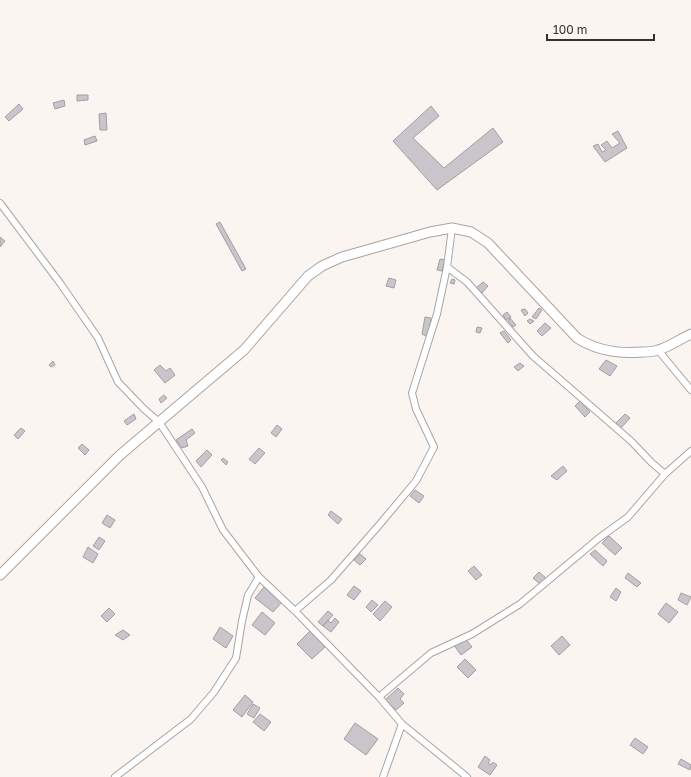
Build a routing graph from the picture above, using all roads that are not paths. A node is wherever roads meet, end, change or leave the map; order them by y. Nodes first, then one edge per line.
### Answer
1 (0, 203) edge
2 (452, 228) junction
3 (447, 267) junction
4 (691, 334) edge
5 (658, 350) junction
6 (691, 390) edge
7 (159, 422) junction
8 (691, 451) edge
9 (665, 474) junction
10 (0, 574) edge
11 (259, 577) junction
12 (295, 611) junction
13 (379, 697) junction
14 (402, 724) junction
15 (115, 777) edge
16 (383, 777) edge
17 (467, 777) edge

1 - 7 street
2 - 3 street
2 - 5 main road
2 - 7 main road
3 - 9 street
3 - 12 street
4 - 5 main road
5 - 6 street
7 - 10 main road
7 - 11 street
8 - 9 street
9 - 13 street
11 - 12 street
11 - 15 street
12 - 13 street
13 - 14 street
14 - 16 street
14 - 17 street

